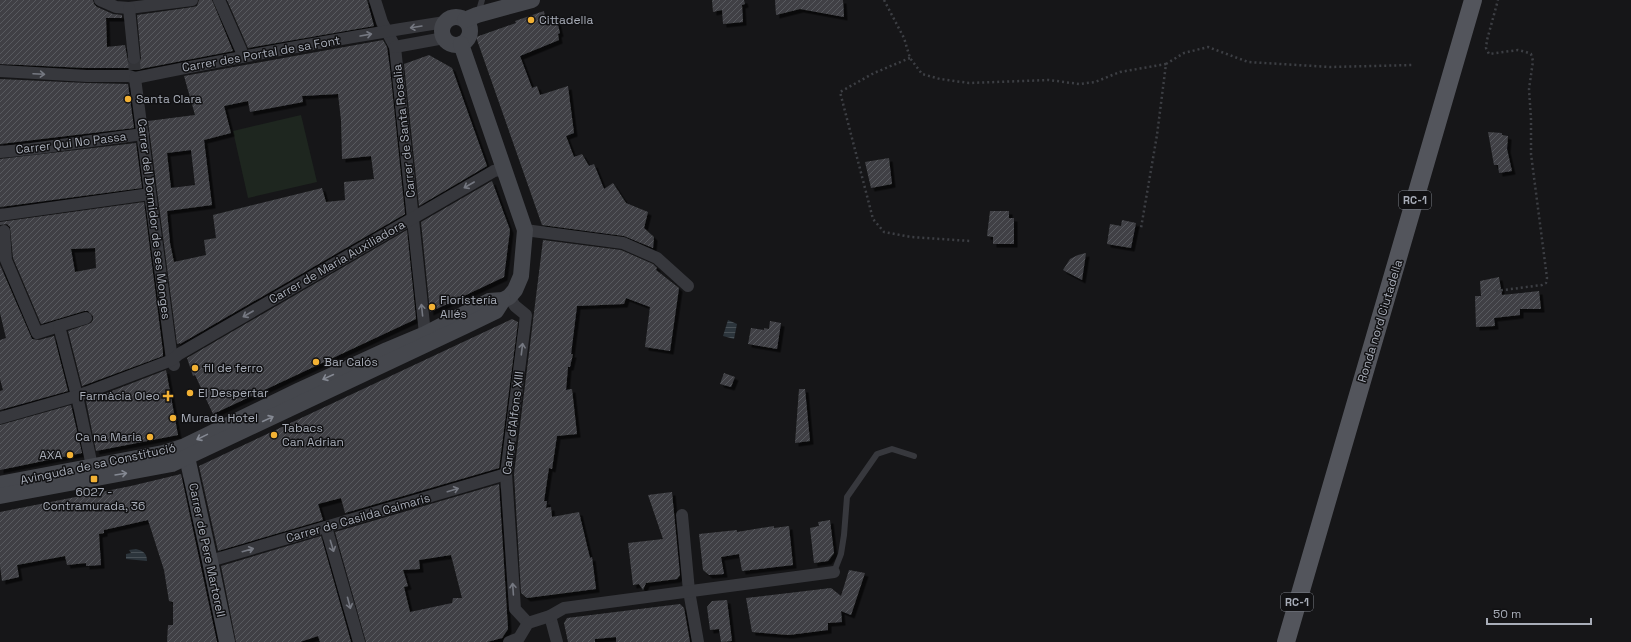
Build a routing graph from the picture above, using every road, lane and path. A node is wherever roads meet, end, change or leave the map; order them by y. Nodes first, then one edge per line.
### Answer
1 (100, 0) edge
2 (192, 0) edge
3 (219, 0) edge
4 (375, 0) edge
5 (532, 0) edge
6 (884, 0) edge
7 (1473, 0) edge
8 (1498, 0) edge
9 (129, 8) junction
10 (475, 12) edge
11 (444, 30) junction
12 (388, 31) junction
13 (461, 44) junction
14 (395, 47) junction
15 (242, 57) junction
16 (134, 58) tunnel mouth
17 (910, 58) junction
18 (1166, 64) junction
19 (1413, 65) dead end
20 (0, 71) edge
21 (135, 78) junction
22 (143, 134) junction
23 (0, 152) edge
24 (504, 169) junction
25 (150, 194) junction
26 (2, 216) edge
27 (412, 218) junction
28 (1141, 228) dead end
29 (525, 230) junction
30 (4, 231) dead end
31 (970, 241) dead end
32 (688, 286) dead end
33 (1496, 291) dead end
34 (506, 298) junction
35 (86, 318) dead end
36 (59, 326) junction
37 (425, 334) junction
38 (395, 359) junction
39 (173, 362) junction
40 (77, 396) junction
41 (0, 418) edge
42 (185, 448) junction
43 (914, 456) dead end
44 (93, 472) junction
45 (506, 474) junction
46 (0, 484) edge
47 (0, 496) edge
48 (682, 515) dead end
49 (326, 527) junction
50 (210, 560) junction
51 (834, 572) joint
52 (689, 591) junction
53 (550, 616) junction
54 (528, 623) junction
55 (226, 642) edge
56 (359, 642) edge
57 (509, 642) edge
58 (557, 642) edge
59 (698, 642) edge
60 (1286, 642) edge

1 - 9 street
2 - 9 street
3 - 15 street
4 - 12 street, Carrer de Santa Rosalia
5 - 10 street
6 - 17 path
7 - 60 main road, Ronda nord Ciutadella / RC-1
8 - 33 path
9 - 16 street
10 - 11 street
10 - 13 street
11 -> 12 street, Carrer des Portal de sa Font
11 - 13 street
11 - 14 street
12 - 14 street, Carrer de Santa Rosalia
15 -> 12 street, Carrer des Portal de sa Font
13 - 24 street
14 - 27 street, Carrer de Santa Rosalia
15 - 21 street, Carrer des Portal de sa Font
17 - 18 path
17 - 31 path
18 - 19 path
18 - 28 path
20 -> 21 street, Carrer des Portal de sa Font
21 - 22 street, Carrer del Dormidor de ses Monges
22 - 23 street, Carrer Qui No Passa
22 - 25 street, Carrer del Dormidor de ses Monges
24 -> 27 street, Carrer de Maria Auxiliadora
24 - 29 street
25 - 26 street
25 - 39 street, Carrer del Dormidor de ses Monges
37 -> 27 street, Carrer de Santa Rosalia
27 -> 39 street, Carrer de Maria Auxiliadora
29 - 32 street
29 - 34 street
30 - 36 street
34 - 37 street, Avinguda de sa Constitució
34 - 38 street, Avinguda de sa Constitució
45 -> 34 street, Carrer d'Alfons XIII
35 - 36 street
36 - 40 street
37 - 38 street
37 -> 42 street, Avinguda de sa Constitució
42 -> 38 street, Avinguda de sa Constitució
39 - 40 street, Carrer de Maria Auxiliadora
40 - 41 street, Carrer de Maria Auxiliadora
40 - 44 street
42 - 44 street, Avinguda de sa Constitució
42 - 50 street, Carrer de Pere Martorell
43 - 51 lane
44 - 46 street, Avinguda de sa Constitució
44 - 47 street, Avinguda de sa Constitució
49 -> 45 street, Carrer de Casilda Caimaris
54 -> 45 street, Carrer d'Alfons XIII
48 - 52 street
50 -> 49 street, Carrer de Casilda Caimaris
49 -> 56 street
50 - 55 street, Carrer de Pere Martorell
51 - 52 street
52 - 53 street
52 - 59 street
53 - 54 street
53 - 58 street
54 - 57 street

